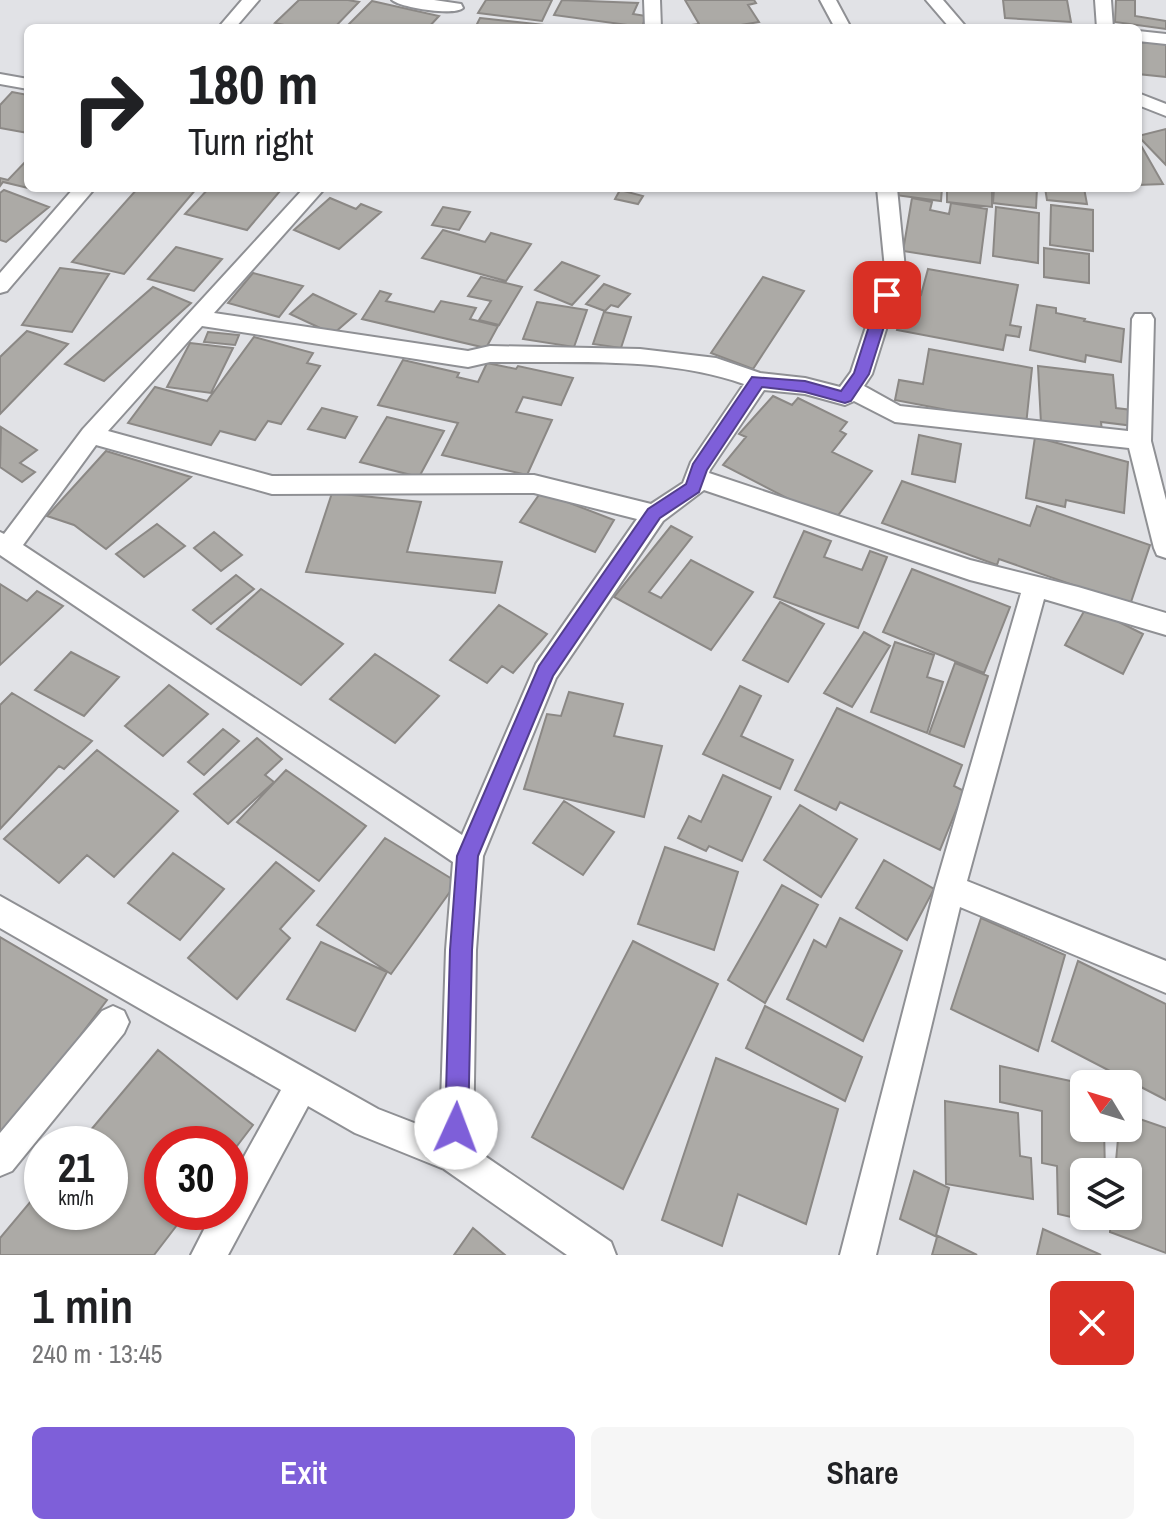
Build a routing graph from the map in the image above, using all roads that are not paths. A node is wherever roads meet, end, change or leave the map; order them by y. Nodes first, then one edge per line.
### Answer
1 (251, 0) edge
2 (400, 0) edge
3 (652, 0) edge
4 (828, 0) edge
5 (934, 0) edge
6 (1103, 0) edge
7 (458, 4) edge
8 (230, 24) edge
9 (445, 24) edge
10 (653, 24) edge
11 (841, 24) edge
12 (955, 24) edge
13 (1105, 24) edge
14 (1142, 36) edge
15 (1166, 39) edge
16 (0, 79) edge
17 (24, 83) edge
18 (1142, 100) edge
19 (1166, 111) edge
20 (82, 192) edge
21 (311, 192) edge
22 (887, 192) edge
23 (0, 286) edge
24 (197, 318) junction
25 (1143, 319) dead end
26 (758, 381) junction
27 (851, 389) junction
28 (91, 435) junction
29 (1139, 441) junction
30 (696, 478) junction
31 (654, 514) junction
32 (4, 545) edge
33 (1166, 548) edge
34 (1035, 587) junction
35 (1166, 624) edge
36 (468, 856) junction
37 (950, 888) junction
38 (0, 911) edge
39 (1166, 977) edge
40 (113, 1022) dead end
41 (303, 1082) junction
42 (456, 1157) junction
43 (0, 1159) edge
44 (209, 1255) edge
45 (598, 1255) edge
46 (858, 1255) edge

1 - 8 street
2 - 7 street
3 - 10 street
4 - 11 street
5 - 12 street
6 - 13 street
7 - 9 street
14 - 15 street
16 - 17 street
18 - 19 street
20 - 23 street
21 - 24 street
22 - 27 street
24 - 26 street
24 - 28 street
25 - 29 street
26 - 27 street
26 - 30 street
27 - 29 street
28 - 31 street
28 - 32 street
29 - 33 street
30 - 31 street
30 - 34 street
31 - 36 street
32 - 36 street
34 - 35 street
34 - 37 street
36 - 42 street
37 - 39 street
37 - 46 street
38 - 41 street
40 - 43 street
41 - 42 street
41 - 44 street
42 - 45 street

